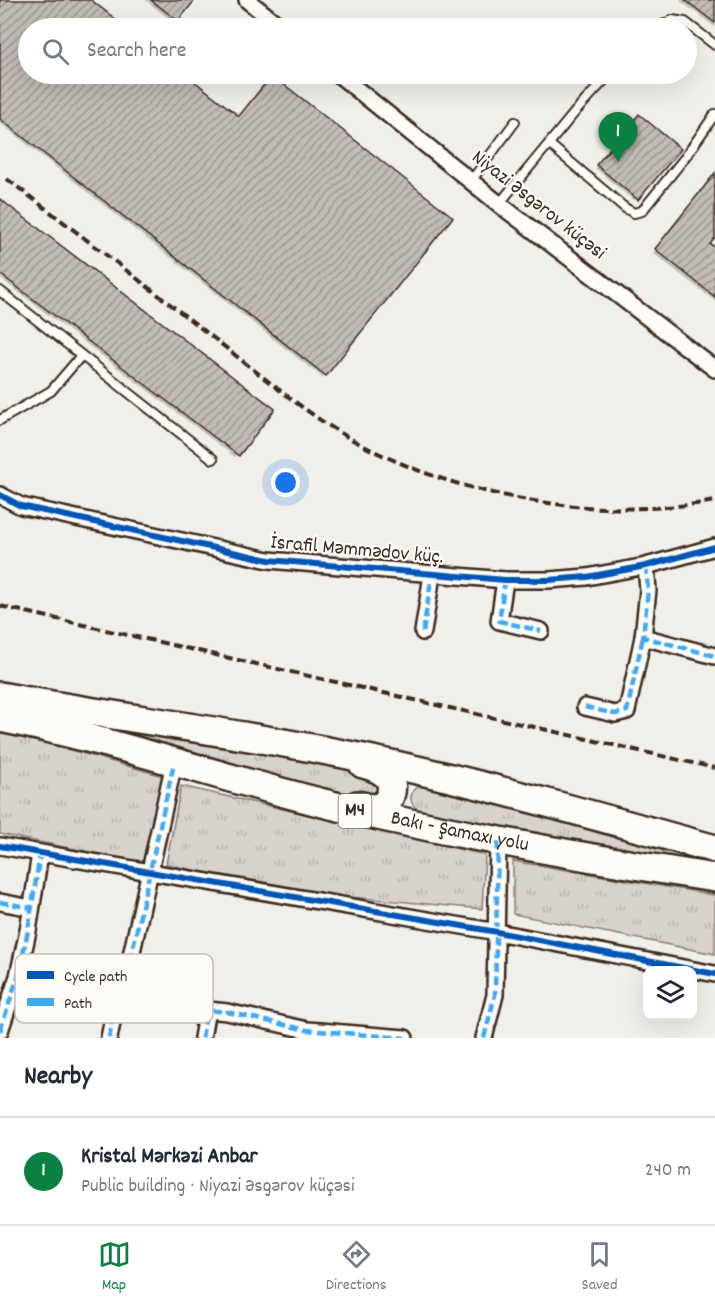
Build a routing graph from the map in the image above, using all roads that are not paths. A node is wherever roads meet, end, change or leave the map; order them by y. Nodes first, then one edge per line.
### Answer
1 (247, 0) edge
2 (270, 18) edge
3 (697, 31) edge
4 (715, 45) edge
5 (350, 84) edge
6 (601, 84) edge
7 (715, 114) edge
8 (515, 122) dead end
9 (549, 144) junction
10 (471, 181) junction
11 (499, 204) junction
12 (0, 291) edge
13 (81, 356) junction
14 (715, 369) edge
15 (0, 420) edge
16 (213, 459) dead end
17 (0, 495) edge
18 (715, 547) edge
19 (646, 567) junction
20 (432, 575) junction
21 (505, 580) junction
22 (541, 631) dead end
23 (423, 632) dead end
24 (643, 637) junction
25 (715, 656) edge
26 (0, 696) edge
27 (585, 707) dead end
28 (0, 718) edge
29 (302, 747) junction
30 (174, 763) junction
31 (487, 786) junction
32 (287, 794) junction
33 (488, 838) junction
34 (0, 846) edge
35 (715, 849) edge
36 (40, 854) junction
37 (149, 873) junction
38 (715, 878) edge
39 (0, 902) edge
40 (31, 908) junction
41 (497, 932) junction
42 (22, 954) edge
43 (131, 954) edge
44 (715, 974) edge
45 (15, 985) edge
46 (213, 1011) edge
47 (113, 1023) edge
48 (205, 1023) edge
49 (0, 1031) edge
50 (306, 1034) edge
51 (109, 1038) edge
52 (202, 1038) edge
53 (395, 1038) edge
54 (484, 1038) edge

1 - 2 street
3 - 4 lane
5 - 10 street, Niyazi Əsgərov küçəsi
6 - 9 lane
7 - 9 lane
8 - 10 lane
9 - 11 lane
10 - 11 street, Niyazi Əsgərov küçəsi
11 - 14 street, Niyazi Əsgərov küçəsi
12 - 13 lane
13 - 15 lane
13 - 16 lane
17 - 20 street, İsrafil Məmmədov küç.
18 - 19 street, İsrafil Məmmədov küç.
19 - 21 street, İsrafil Məmmədov küç.
19 - 24 street
20 - 21 street, İsrafil Məmmədov küç.
20 - 23 street
21 - 22 street
24 - 25 street
24 - 27 street
26 - 29 highway
28 - 30 highway, Bakı - Şamaxı yolu / M4
29 - 31 highway
29 - 32 highway
30 - 32 highway, Bakı - Şamaxı yolu / M4
30 - 37 street
31 - 33 highway
31 - 35 highway
32 - 33 highway, Bakı - Şamaxı yolu / M4
33 - 38 highway, Bakı - Şamaxı yolu / M4
33 - 41 street
34 - 36 street
36 - 37 street
36 - 40 street
37 - 41 street
37 - 43 street
39 - 40 street
40 - 42 street
41 - 44 street
41 - 54 street
45 - 49 street
46 - 50 street
47 - 51 street
48 - 52 street
50 - 53 street

